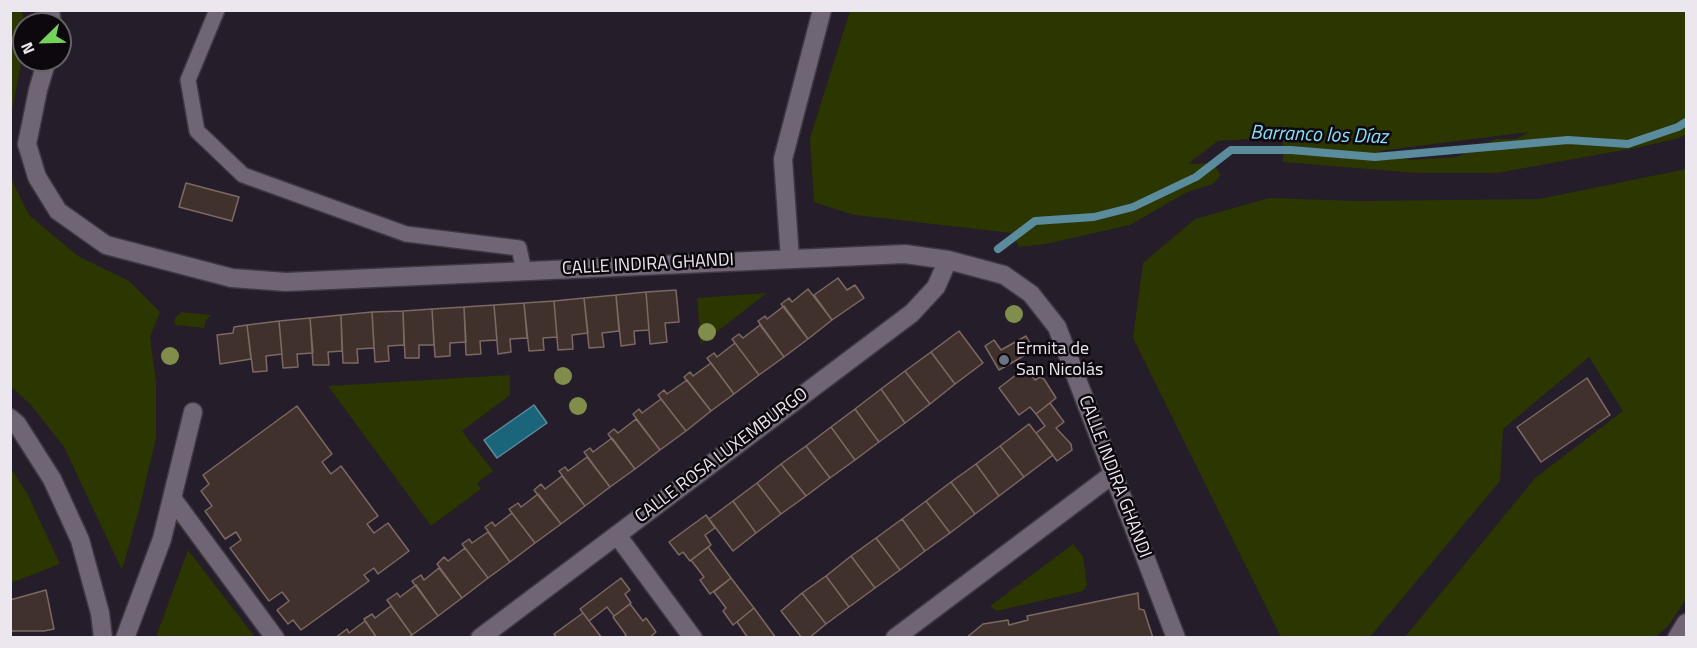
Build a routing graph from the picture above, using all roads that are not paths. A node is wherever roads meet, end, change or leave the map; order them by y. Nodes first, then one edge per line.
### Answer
1 (217, 10) edge
2 (822, 10) edge
3 (43, 72) edge
4 (790, 259) junction
5 (948, 260) junction
6 (524, 271) junction
7 (193, 412) dead end
8 (10, 418) edge
9 (1113, 474) junction
10 (172, 498) junction
11 (617, 535) junction
12 (1686, 623) edge
13 (103, 638) edge
14 (125, 638) edge
15 (275, 638) edge
16 (480, 638) edge
17 (693, 638) edge
18 (895, 638) edge
19 (1176, 638) edge
20 (1677, 638) edge

1 - 6 lane
2 - 4 street
3 - 6 street, CALLE INDIRA GHANDI
4 - 5 street, CALLE INDIRA GHANDI
4 - 6 street, CALLE INDIRA GHANDI
5 - 9 street, CALLE INDIRA GHANDI
5 - 11 street, CALLE ROSA LUXEMBURGO
7 - 10 street
8 - 13 street
9 - 18 street
9 - 19 street, CALLE INDIRA GHANDI
10 - 14 street
10 - 15 street
11 - 16 street, CALLE ROSA LUXEMBURGO
11 - 17 street
12 - 20 street

